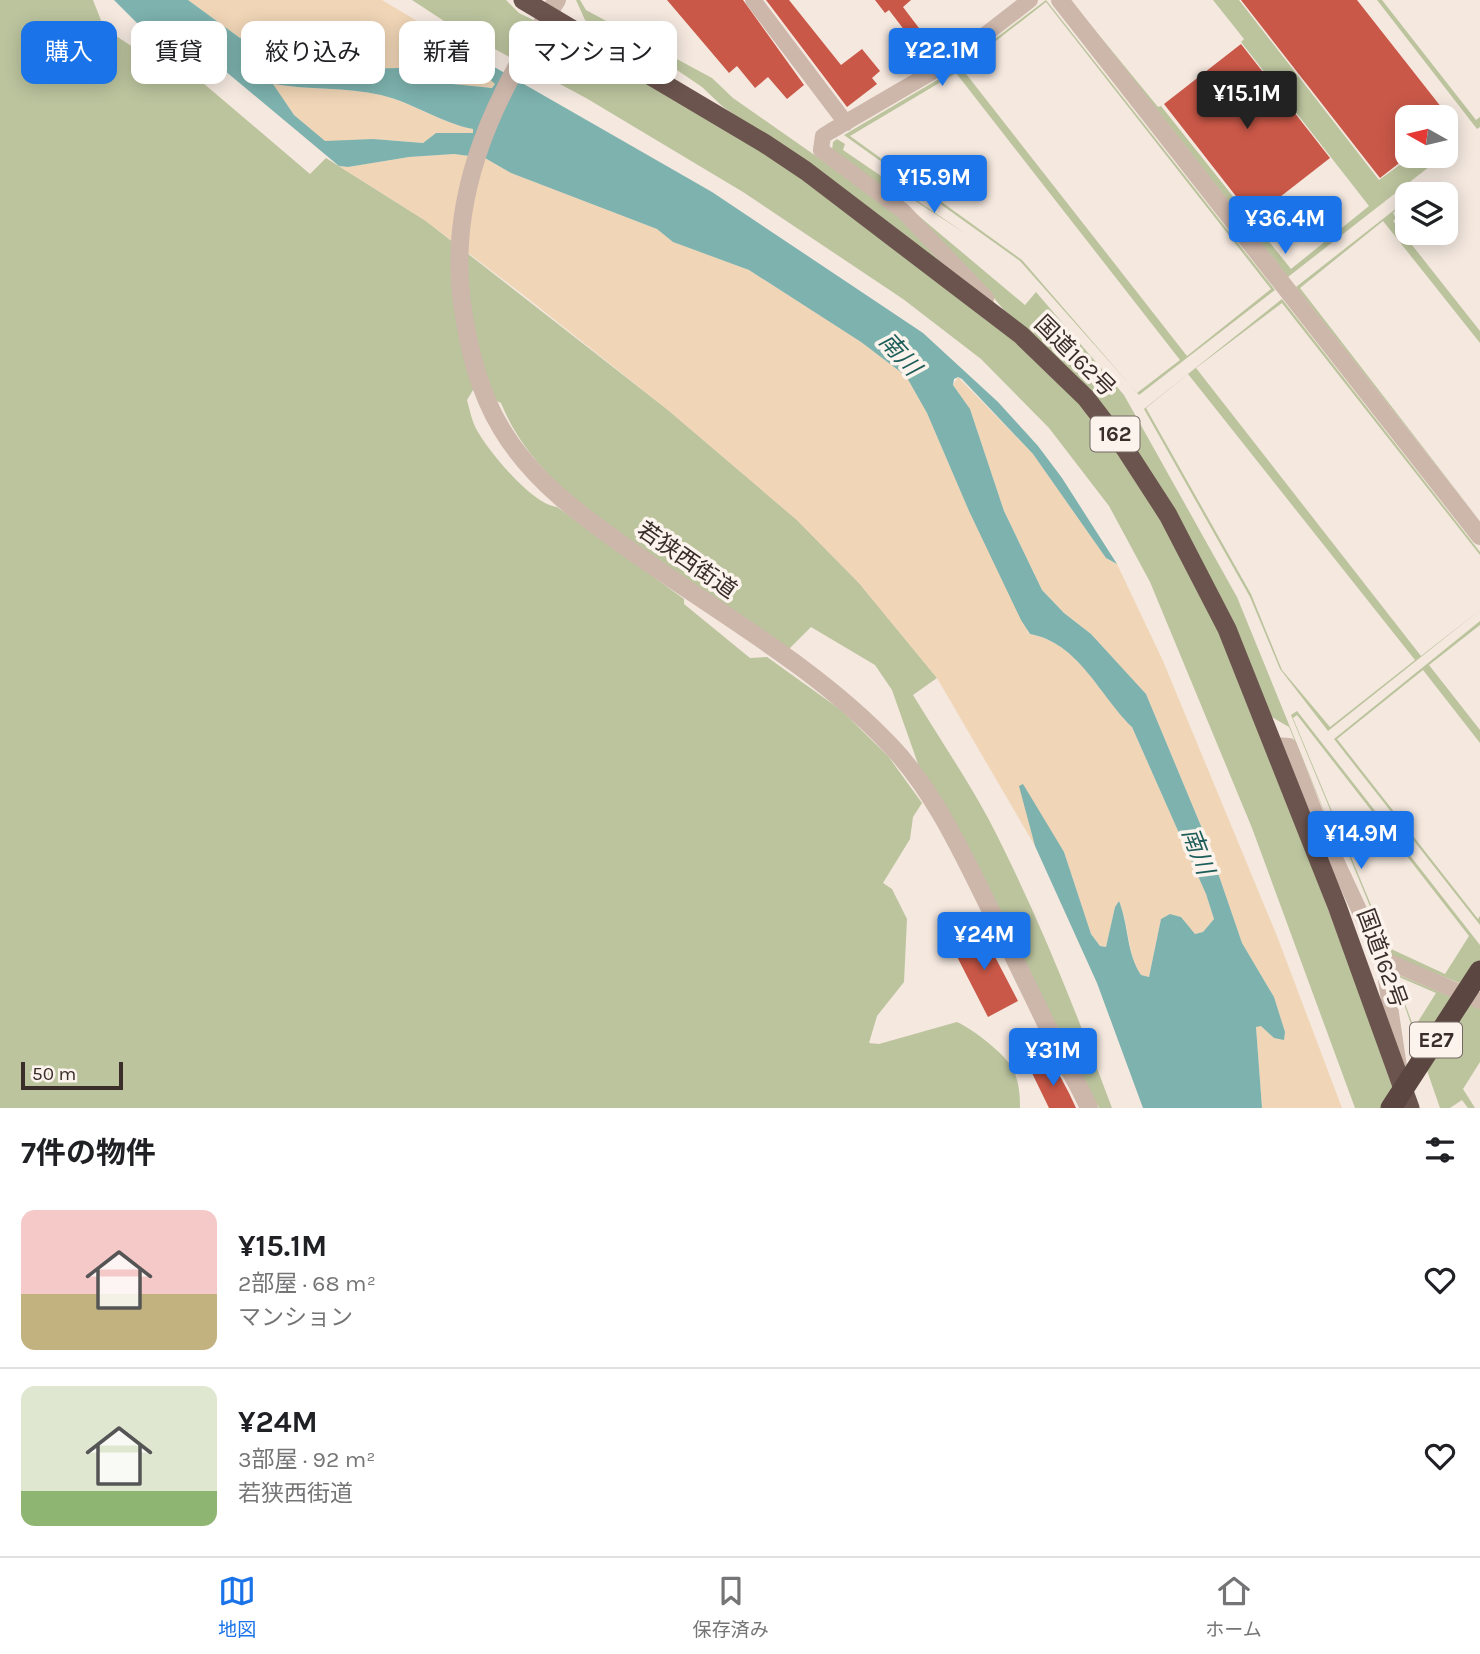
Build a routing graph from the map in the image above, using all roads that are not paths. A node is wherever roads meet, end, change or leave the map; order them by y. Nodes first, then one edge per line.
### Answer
1 (523, 0) edge
2 (753, 0) edge
3 (1030, 0) edge
4 (1060, 0) edge
5 (548, 13) edge
6 (846, 123) junction
7 (985, 306) junction
8 (1480, 536) edge
9 (1275, 745) junction
10 (1387, 961) junction
11 (1480, 971) edge
12 (1480, 1001) edge
13 (1398, 1072) junction
14 (1089, 1108) edge
15 (1391, 1108) edge
16 (1410, 1108) edge

1 - 5 highway, 国道162号 / 162
2 - 6 street
3 - 6 street
4 - 8 street
5 - 7 highway, 国道162号 / 162
5 - 14 street, 若狭西街道
6 - 7 street
7 - 9 highway, 国道162号 / 162
9 - 10 street
9 - 13 highway, 国道162号 / 162
10 - 12 street
10 - 13 street
11 - 15 highway, E27
13 - 16 highway, 国道162号 / 162

